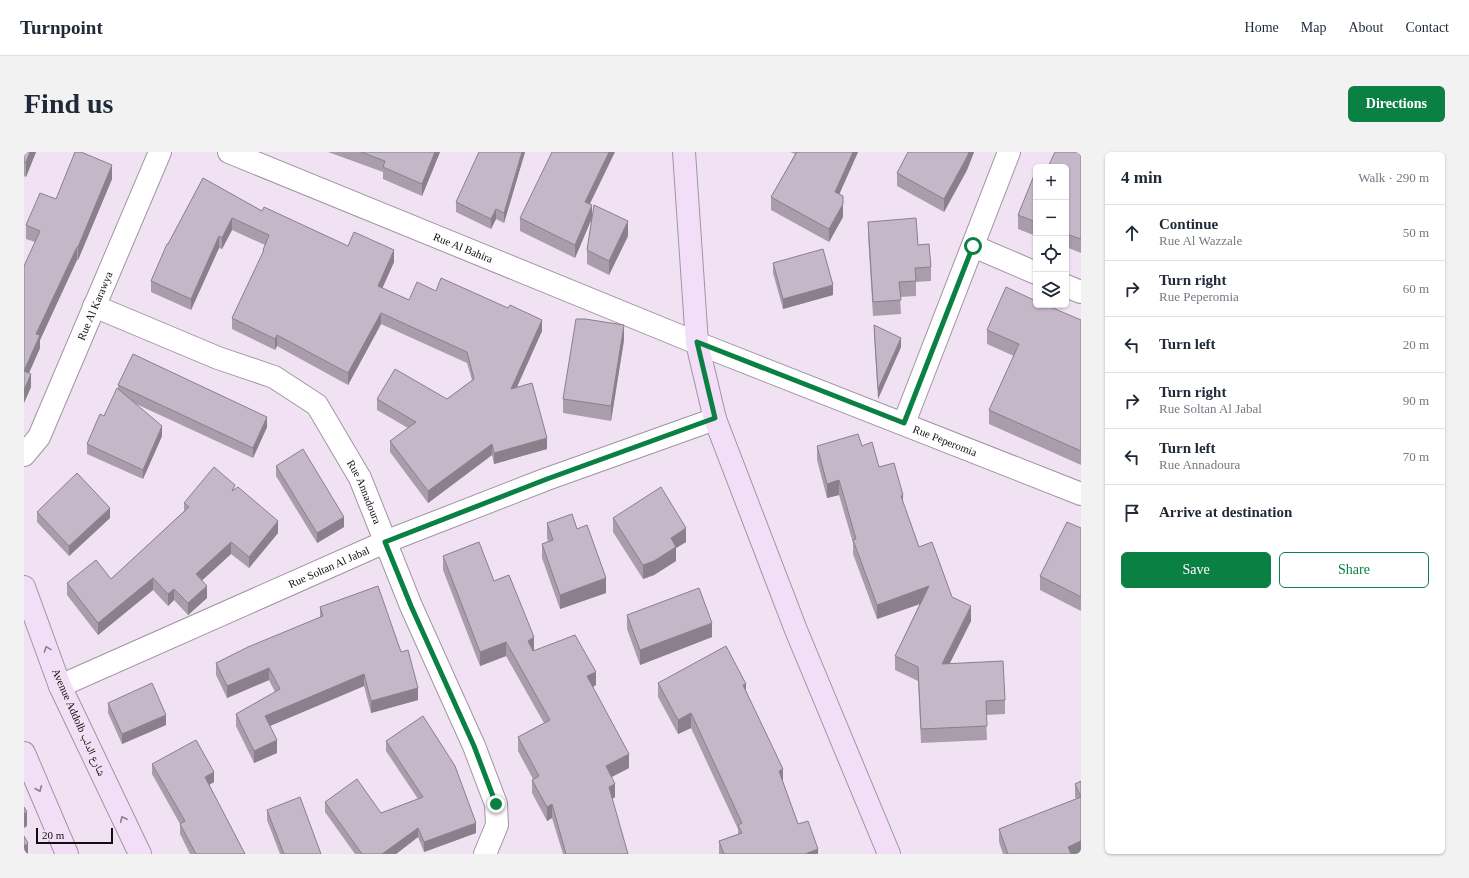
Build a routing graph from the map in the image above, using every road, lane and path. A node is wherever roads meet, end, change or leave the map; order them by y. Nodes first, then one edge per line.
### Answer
1 (160, 152) edge
2 (230, 152) edge
3 (684, 152) edge
4 (1009, 152) edge
5 (973, 246) junction
6 (1034, 272) edge
7 (1069, 287) edge
8 (1081, 292) edge
9 (94, 306) junction
10 (697, 342) junction
11 (715, 418) junction
12 (904, 423) junction
13 (24, 455) edge
14 (1081, 494) edge
15 (385, 542) junction
16 (24, 588) edge
17 (60, 686) junction
18 (24, 753) edge
19 (68, 854) edge
20 (140, 854) edge
21 (485, 854) edge
22 (889, 854) edge

1 - 9 street, Rue Al Karawya
2 - 10 street, Rue Al Bahira
3 - 10 street
4 - 5 street
5 - 6 street
5 - 12 street
7 - 8 street
9 - 13 street, Rue Al Karawya
9 - 15 street, Rue Annadoura
10 - 11 street
10 - 12 street, Rue Peperomia
11 - 15 street, Rue Soltan Al Jabal
11 - 22 street
12 - 14 street, Rue Peperomia
15 - 17 street, Rue Soltan Al Jabal
15 - 21 street, Rue Annadoura
17 -> 16 street, Avenue Addolb شارع الدلب
20 -> 17 street, Avenue Addolb شارع الدلب
18 -> 19 street

